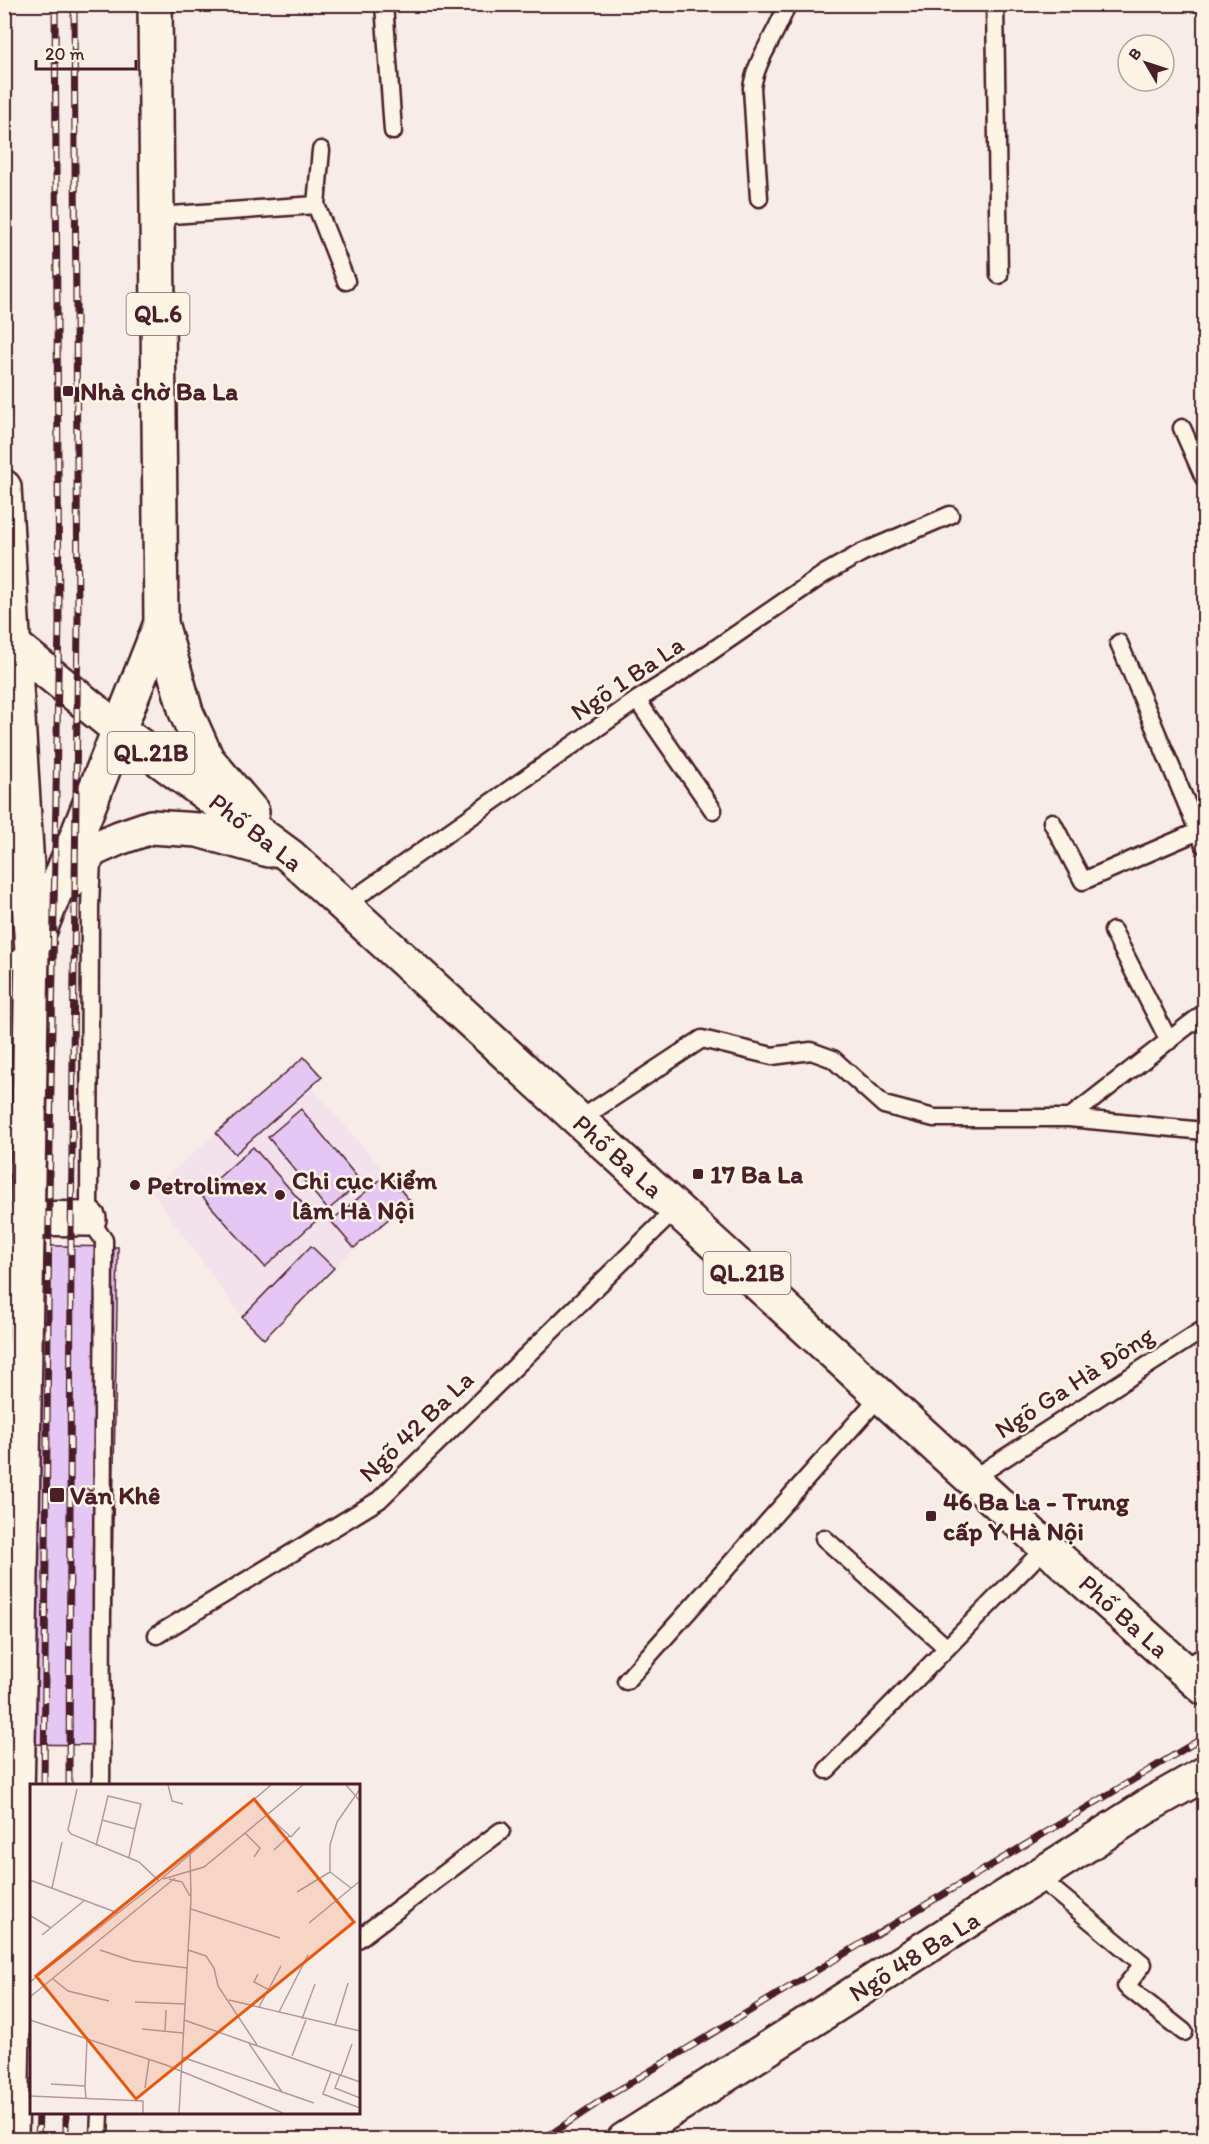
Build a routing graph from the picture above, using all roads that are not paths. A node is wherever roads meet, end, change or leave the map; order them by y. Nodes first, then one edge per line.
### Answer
1 (155, 4) edge
2 (384, 4) edge
3 (787, 4) edge
4 (994, 4) edge
5 (393, 130) dead end
6 (321, 150) dead end
7 (759, 198) dead end
8 (316, 205) junction
9 (157, 216) junction
10 (999, 275) dead end
11 (346, 281) dead end
12 (1182, 428) dead end
13 (1204, 478) edge
14 (4, 487) edge
15 (950, 515) dead end
16 (161, 623) junction
17 (1119, 643) dead end
18 (14, 645) junction
19 (637, 700) junction
20 (119, 730) junction
21 (713, 810) dead end
22 (1052, 822) dead end
23 (1202, 838) edge
24 (92, 850) junction
25 (290, 856) junction
26 (345, 905) junction
27 (1113, 931) dead end
28 (23, 956) edge
29 (1204, 1013) edge
30 (1169, 1041) junction
31 (1070, 1118) junction
32 (579, 1119) junction
33 (1204, 1131) edge
34 (676, 1209) junction
35 (26, 1218) junction
36 (89, 1219) junction
37 (1204, 1329) edge
38 (14, 1358) edge
39 (881, 1395) junction
40 (972, 1479) junction
41 (824, 1538) dead end
42 (1046, 1547) junction
43 (157, 1635) dead end
44 (947, 1648) junction
45 (1197, 1671) edge
46 (626, 1682) dead end
47 (827, 1770) dead end
48 (1204, 1774) edge
49 (101, 1784) edge
50 (501, 1831) dead end
51 (1038, 1877) junction
52 (360, 1937) edge
53 (22, 2009) edge
54 (1184, 2032) dead end
55 (100, 2114) edge
56 (11, 2139) edge
57 (99, 2139) edge
58 (624, 2139) edge

1 - 9 main road, QL.6
2 - 5 lane
3 - 7 lane
4 - 10 lane
6 - 8 lane
8 - 9 lane
8 - 11 lane
9 - 16 main road, QL.6
12 - 13 lane
14 - 18 main road, QL.6
15 - 19 lane, Ngõ 1 Ba La
16 - 20 main road, QL.6
16 - 25 main road
17 - 23 lane
18 - 20 main road, Phố Ba La / QL.21B
18 - 28 main road, QL.6
19 - 21 lane
19 - 26 lane, Ngõ 1 Ba La
20 - 25 main road, Phố Ba La / QL.21B
20 - 28 main road, QL.6
22 - 23 lane
24 - 25 main road
24 - 28 main road
24 - 36 lane
25 - 26 main road, Phố Ba La / QL.21B
26 - 32 main road, Phố Ba La / QL.21B
27 - 30 lane
28 - 35 main road, QL.6
29 - 30 lane
30 - 31 lane
31 - 32 lane
31 - 33 lane
32 - 34 main road, Phố Ba La / QL.21B
34 - 39 main road, Phố Ba La / QL.21B
34 - 43 lane, Ngõ 42 Ba La
35 - 36 main road
35 - 38 main road, QL.6
36 - 49 lane
37 - 40 lane, Ngõ Ga Hà Đông
38 - 53 main road, QL.6
39 - 40 main road, Phố Ba La / QL.21B
39 - 46 lane
40 - 42 main road, Phố Ba La / QL.21B
41 - 44 lane
42 - 44 lane
42 - 45 main road, Phố Ba La / QL.21B
44 - 47 lane
48 - 51 main road, Ngõ 48 Ba La
50 - 52 lane
51 - 54 lane
51 - 58 main road, Ngõ 48 Ba La
53 - 56 main road, QL.6
55 - 57 lane

